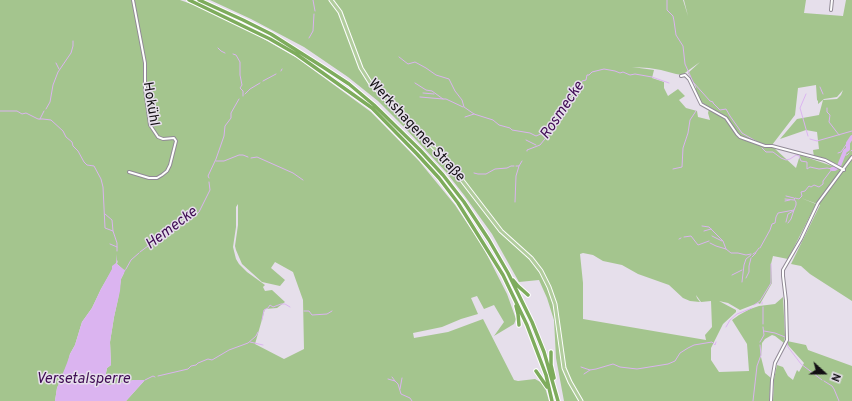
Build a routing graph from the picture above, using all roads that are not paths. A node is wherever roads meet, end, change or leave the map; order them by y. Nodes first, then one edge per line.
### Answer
1 (133, 0) edge
2 (189, 0) edge
3 (199, 0) edge
4 (331, 0) edge
5 (832, 0) edge
6 (831, 10) dead end
7 (680, 76) dead end
8 (852, 157) edge
9 (844, 170) junction
10 (129, 172) dead end
11 (508, 273) junction
12 (512, 293) junction
13 (528, 295) dead end
14 (519, 325) dead end
15 (551, 352) dead end
16 (536, 371) dead end
17 (554, 385) junction
18 (551, 396) junction
19 (552, 401) edge
20 (558, 401) edge
21 (580, 401) edge
22 (771, 401) edge

1 - 10 street, Hokühl
2 - 12 highway
3 - 11 highway
4 - 21 main road, Werkshagener Straße
5 - 6 street
7 - 9 street
8 - 9 street
9 - 22 street
11 - 13 highway
11 - 17 highway
12 - 14 highway
12 - 18 highway
15 - 17 highway
16 - 18 highway
17 - 20 highway
18 - 19 highway

